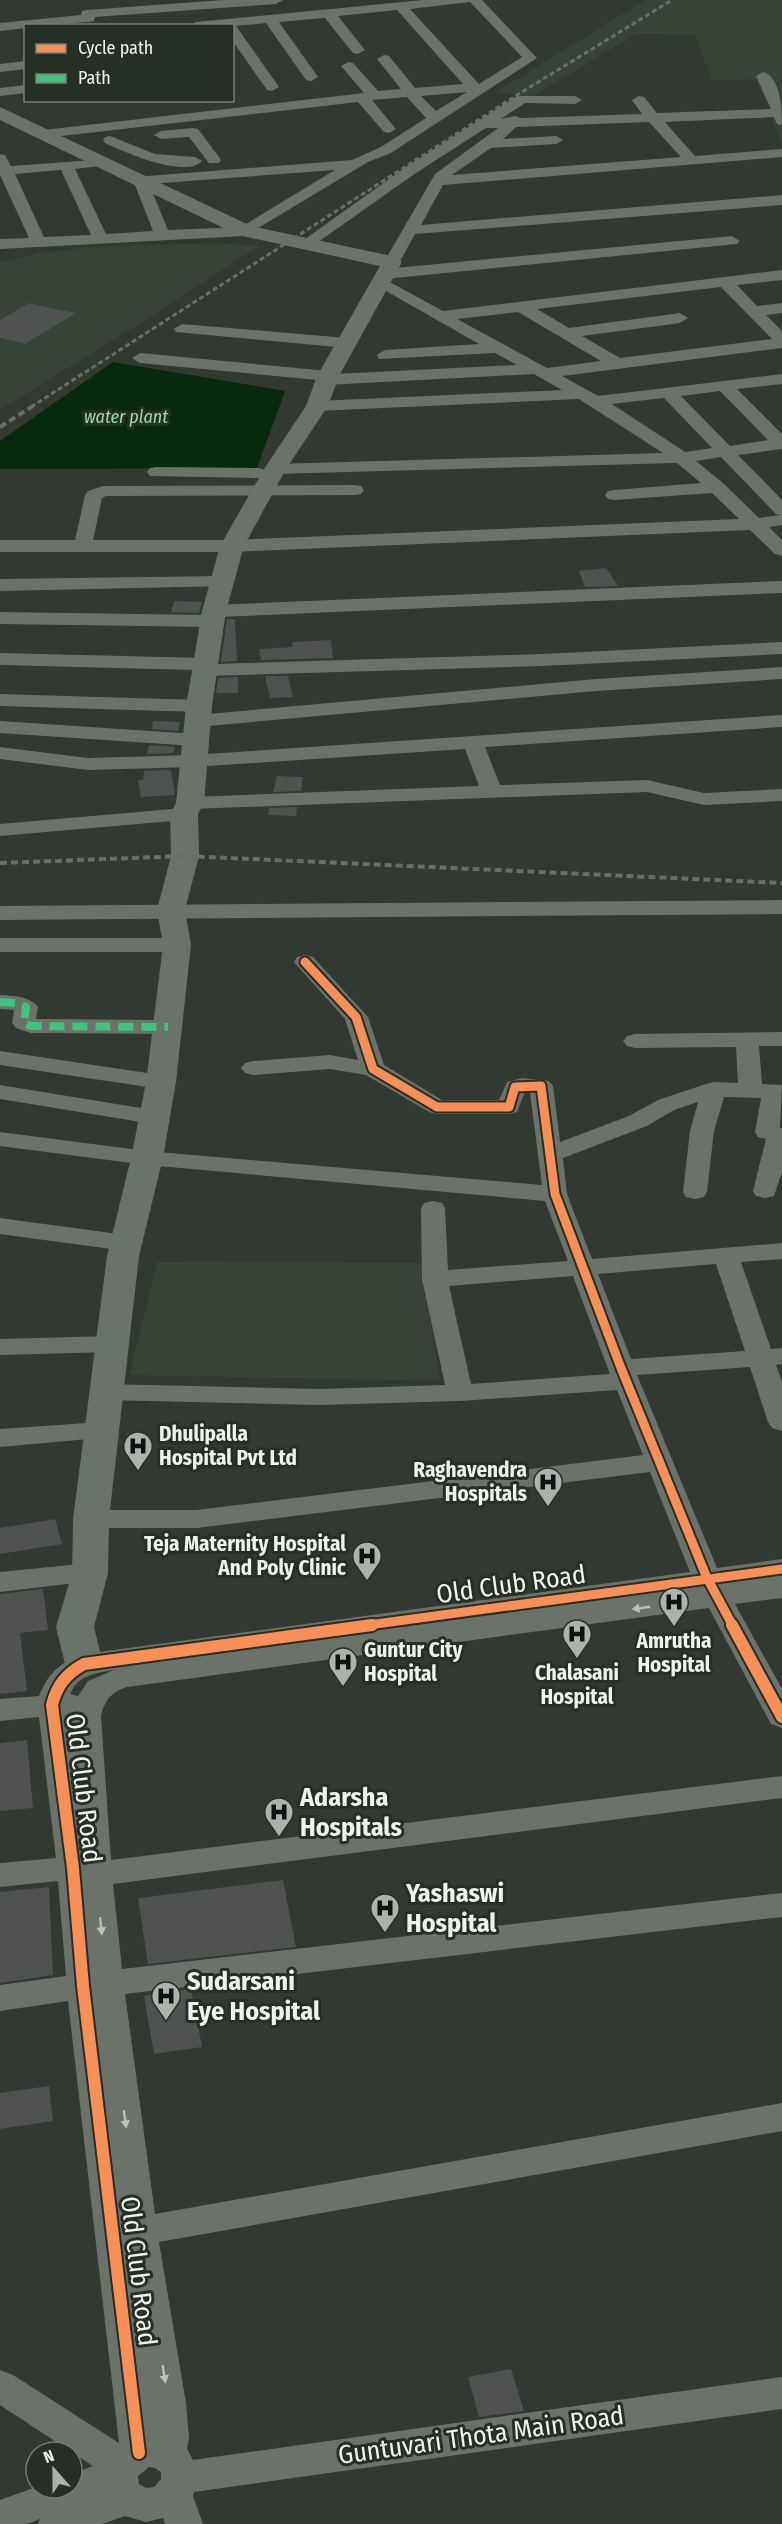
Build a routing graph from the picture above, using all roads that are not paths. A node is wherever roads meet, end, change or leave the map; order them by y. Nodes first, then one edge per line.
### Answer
1 (79, 0) edge
2 (276, 0) edge
3 (464, 0) edge
4 (475, 0) edge
5 (216, 2) edge
6 (366, 5) edge
7 (400, 6) junction
8 (328, 14) junction
9 (89, 19) edge
10 (270, 19) junction
11 (33, 24) edge
12 (229, 24) edge
13 (24, 25) edge
14 (234, 25) edge
15 (0, 27) edge
16 (234, 32) edge
17 (358, 50) dead end
18 (384, 59) dead end
19 (24, 65) edge
20 (348, 66) dead end
21 (258, 67) junction
22 (0, 68) edge
23 (241, 68) dead end
24 (311, 76) dead end
25 (764, 76) dead end
26 (272, 87) dead end
27 (24, 89) edge
28 (0, 92) edge
29 (411, 92) junction
30 (368, 96) junction
31 (575, 100) dead end
32 (194, 102) edge
33 (644, 108) junction
34 (0, 113) edge
35 (208, 115) junction
36 (780, 116) edge
37 (507, 117) junction
38 (435, 118) junction
39 (389, 129) dead end
40 (668, 133) junction
41 (556, 140) dead end
42 (488, 144) junction
43 (58, 148) junction
44 (107, 151) junction
45 (321, 152) dead end
46 (782, 153) edge
47 (214, 160) junction
48 (691, 160) junction
49 (355, 164) junction
50 (2, 166) edge
51 (140, 180) junction
52 (329, 180) junction
53 (437, 181) junction
54 (261, 186) dead end
55 (204, 192) dead end
56 (170, 195) junction
57 (782, 200) edge
58 (703, 206) junction
59 (410, 230) junction
60 (246, 231) junction
61 (163, 236) junction
62 (101, 239) junction
63 (732, 241) junction
64 (39, 242) junction
65 (0, 244) edge
66 (306, 244) junction
67 (386, 273) junction
68 (782, 275) edge
69 (765, 277) junction
70 (724, 281) junction
71 (653, 290) junction
72 (520, 306) junction
73 (782, 308) edge
74 (754, 311) junction
75 (440, 316) junction
76 (688, 327) junction
77 (182, 329) dead end
78 (567, 333) junction
79 (782, 341) edge
80 (346, 343) junction
81 (496, 348) junction
82 (712, 352) junction
83 (385, 356) dead end
84 (140, 358) dead end
85 (618, 364) junction
86 (540, 371) junction
87 (327, 378) junction
88 (782, 379) edge
89 (724, 386) junction
90 (669, 393) junction
91 (589, 398) junction
92 (317, 406) junction
93 (782, 443) edge
94 (727, 451) junction
95 (681, 458) junction
96 (156, 472) dead end
97 (270, 478) junction
98 (717, 487) junction
99 (355, 490) dead end
100 (614, 495) dead end
101 (782, 510) edge
102 (782, 520) edge
103 (755, 524) junction
104 (0, 546) edge
105 (82, 546) junction
106 (232, 546) junction
107 (782, 550) edge
108 (221, 582) junction
109 (0, 585) edge
110 (782, 587) edge
111 (213, 616) junction
112 (0, 618) edge
113 (782, 648) edge
114 (0, 659) edge
115 (205, 667) junction
116 (782, 673) edge
117 (0, 700) edge
118 (782, 721) edge
119 (0, 728) edge
120 (196, 732) junction
121 (473, 742) junction
122 (0, 753) edge
123 (492, 792) junction
124 (782, 795) edge
125 (187, 808) junction
126 (0, 830) edge
127 (782, 907) edge
128 (171, 910) junction
129 (0, 914) edge
130 (0, 945) edge
131 (177, 945) junction
132 (305, 962) dead end
133 (0, 1002) edge
134 (168, 1027) junction
135 (782, 1039) edge
136 (635, 1041) dead end
137 (747, 1041) junction
138 (0, 1058) edge
139 (253, 1068) dead end
140 (374, 1069) junction
141 (161, 1082) junction
142 (714, 1089) junction
143 (750, 1090) junction
144 (0, 1092) edge
145 (777, 1100) edge
146 (666, 1105) junction
147 (153, 1117) junction
148 (702, 1131) junction
149 (0, 1139) edge
150 (550, 1154) junction
151 (147, 1158) junction
152 (765, 1191) dead end
153 (695, 1192) dead end
154 (555, 1194) junction
155 (433, 1208) dead end
156 (0, 1226) edge
157 (0, 1241) edge
158 (124, 1249) junction
159 (782, 1251) edge
160 (726, 1255) junction
161 (584, 1268) junction
162 (435, 1279) junction
163 (111, 1344) junction
164 (0, 1347) edge
165 (772, 1356) edge
166 (624, 1374) junction
167 (105, 1392) junction
168 (460, 1393) junction
169 (782, 1422) edge
170 (101, 1431) junction
171 (0, 1438) edge
172 (660, 1462) junction
173 (91, 1519) junction
174 (782, 1569) edge
175 (90, 1574) junction
176 (0, 1582) edge
177 (713, 1588) junction
178 (782, 1588) edge
179 (84, 1664) junction
180 (88, 1703) junction
181 (52, 1705) junction
182 (0, 1710) edge
183 (782, 1718) edge
184 (782, 1787) edge
185 (84, 1871) junction
186 (0, 1875) edge
187 (782, 1905) edge
188 (95, 1984) junction
189 (0, 1998) edge
190 (782, 2117) edge
191 (140, 2231) junction
192 (0, 2386) edge
193 (782, 2393) edge
194 (151, 2487) edge
195 (0, 2517) edge
196 (57, 2524) edge

1 - 9 street
2 - 5 street
3 - 7 street
4 - 38 street
5 - 9 street
5 - 12 street
6 - 7 street
6 - 8 street
7 - 29 street
8 - 10 street
8 - 17 street
9 - 11 street
10 - 14 street
10 - 24 street
13 - 15 street
16 - 21 street
18 - 29 street
19 - 22 street
20 - 30 street
21 - 23 street
21 - 26 street
25 - 36 street
27 - 28 street
29 - 30 street
29 - 38 street
30 - 35 street
30 - 39 street
31 - 37 street
32 - 35 street
33 - 36 street
33 - 37 street
33 - 37 street
33 - 40 street
34 - 43 main road
35 - 43 street
36 - 40 street
37 - 42 street
37 - 66 street
38 - 49 street
40 - 48 street
41 - 42 street
42 - 53 street
43 - 44 main road
43 - 50 street
43 - 62 street
44 - 47 street
44 - 47 street
44 - 51 main road
45 - 47 street
46 - 48 street
48 - 53 street
49 - 51 street
49 - 52 street
50 - 64 street
51 - 56 main road
51 - 61 street
52 - 54 street
52 - 60 street
53 - 59 street
55 - 56 street
56 - 60 main road
57 - 58 street
58 - 59 street
58 - 63 street
59 - 67 street
60 - 61 street
60 - 66 main road
61 - 62 street
62 - 64 street
63 - 67 street
63 - 69 street
64 - 65 street
66 - 67 main road
67 - 75 street
67 - 80 main road
68 - 69 street
69 - 70 street
70 - 71 street
70 - 74 street
71 - 72 street
71 - 76 street
72 - 75 street
72 - 78 street
73 - 74 street
74 - 79 street
75 - 81 street
76 - 78 street
76 - 82 street
77 - 80 street
78 - 85 street
79 - 82 street
80 - 87 main road
81 - 83 street
81 - 86 street
82 - 85 street
84 - 87 street
85 - 86 street
86 - 87 street
86 - 91 street
87 - 92 main road
88 - 89 street
89 - 90 street
89 - 93 street
90 - 91 street
90 - 94 street
91 - 92 street
91 - 95 street
92 - 97 main road
93 - 94 street
94 - 95 street
94 - 101 street
95 - 97 street
95 - 98 street
96 - 97 street
97 - 99 street
97 - 105 street
97 - 106 main road
98 - 100 street
98 - 103 street
102 - 103 street
103 - 106 street
103 - 107 street
104 - 105 street
105 - 106 street
106 - 108 main road
108 - 109 street
108 - 111 main road
110 - 111 street
111 - 112 street
111 - 115 main road
113 - 115 street
114 - 115 street
115 - 120 main road
116 - 120 street
117 - 120 street
118 - 121 street
119 - 120 street
120 - 121 street
120 - 122 street
120 - 125 main road
121 - 123 street
123 - 124 street
123 - 125 street
125 - 126 street
125 - 128 main road
127 - 128 street
128 - 129 street
128 - 131 main road
130 - 131 street
131 - 134 main road
132 - 140 street
133 - 134 street
134 - 141 main road
135 - 137 street
136 - 137 street
137 - 143 street
138 - 141 street
139 - 140 street
140 - 150 street
141 - 147 main road
142 - 143 street
142 - 146 street
142 - 148 street
143 - 145 street
144 - 147 street
145 - 152 street
146 - 148 street
146 - 150 street
147 - 151 main road
148 - 153 street
149 - 151 street
150 - 154 street
151 - 154 street
151 - 158 main road
154 - 161 street
155 - 162 street
156 - 158 street
157 - 158 street
158 - 163 main road
159 - 160 street
160 - 161 street
160 - 165 street
161 - 162 street
161 - 166 street
162 - 168 street
163 - 164 street
163 - 167 main road
165 - 166 street
165 - 169 street
166 - 168 street
166 - 172 street
167 - 168 street
167 - 170 main road
170 - 171 street
170 - 173 main road
172 - 173 street
172 - 177 street
173 - 175 main road
174 - 177 street, Old Club Road
175 - 176 street
175 - 179 main road
177 - 178 street, Old Club Road
177 - 179 street, Old Club Road
177 -> 180 street, Old Club Road
177 - 183 street
179 - 181 street, Old Club Road
180 - 181 street
180 - 185 street, Old Club Road
181 - 182 street
181 - 185 street, Old Club Road
184 - 185 street
185 - 186 street
185 - 188 street, Old Club Road
187 - 188 street
188 - 189 street
188 -> 191 street, Old Club Road
188 - 194 street, Old Club Road
190 - 191 street
191 -> 194 street, Old Club Road
192 - 194 street
193 - 194 street, Guntuvari Thota Main Road
194 - 195 street
194 - 196 street

